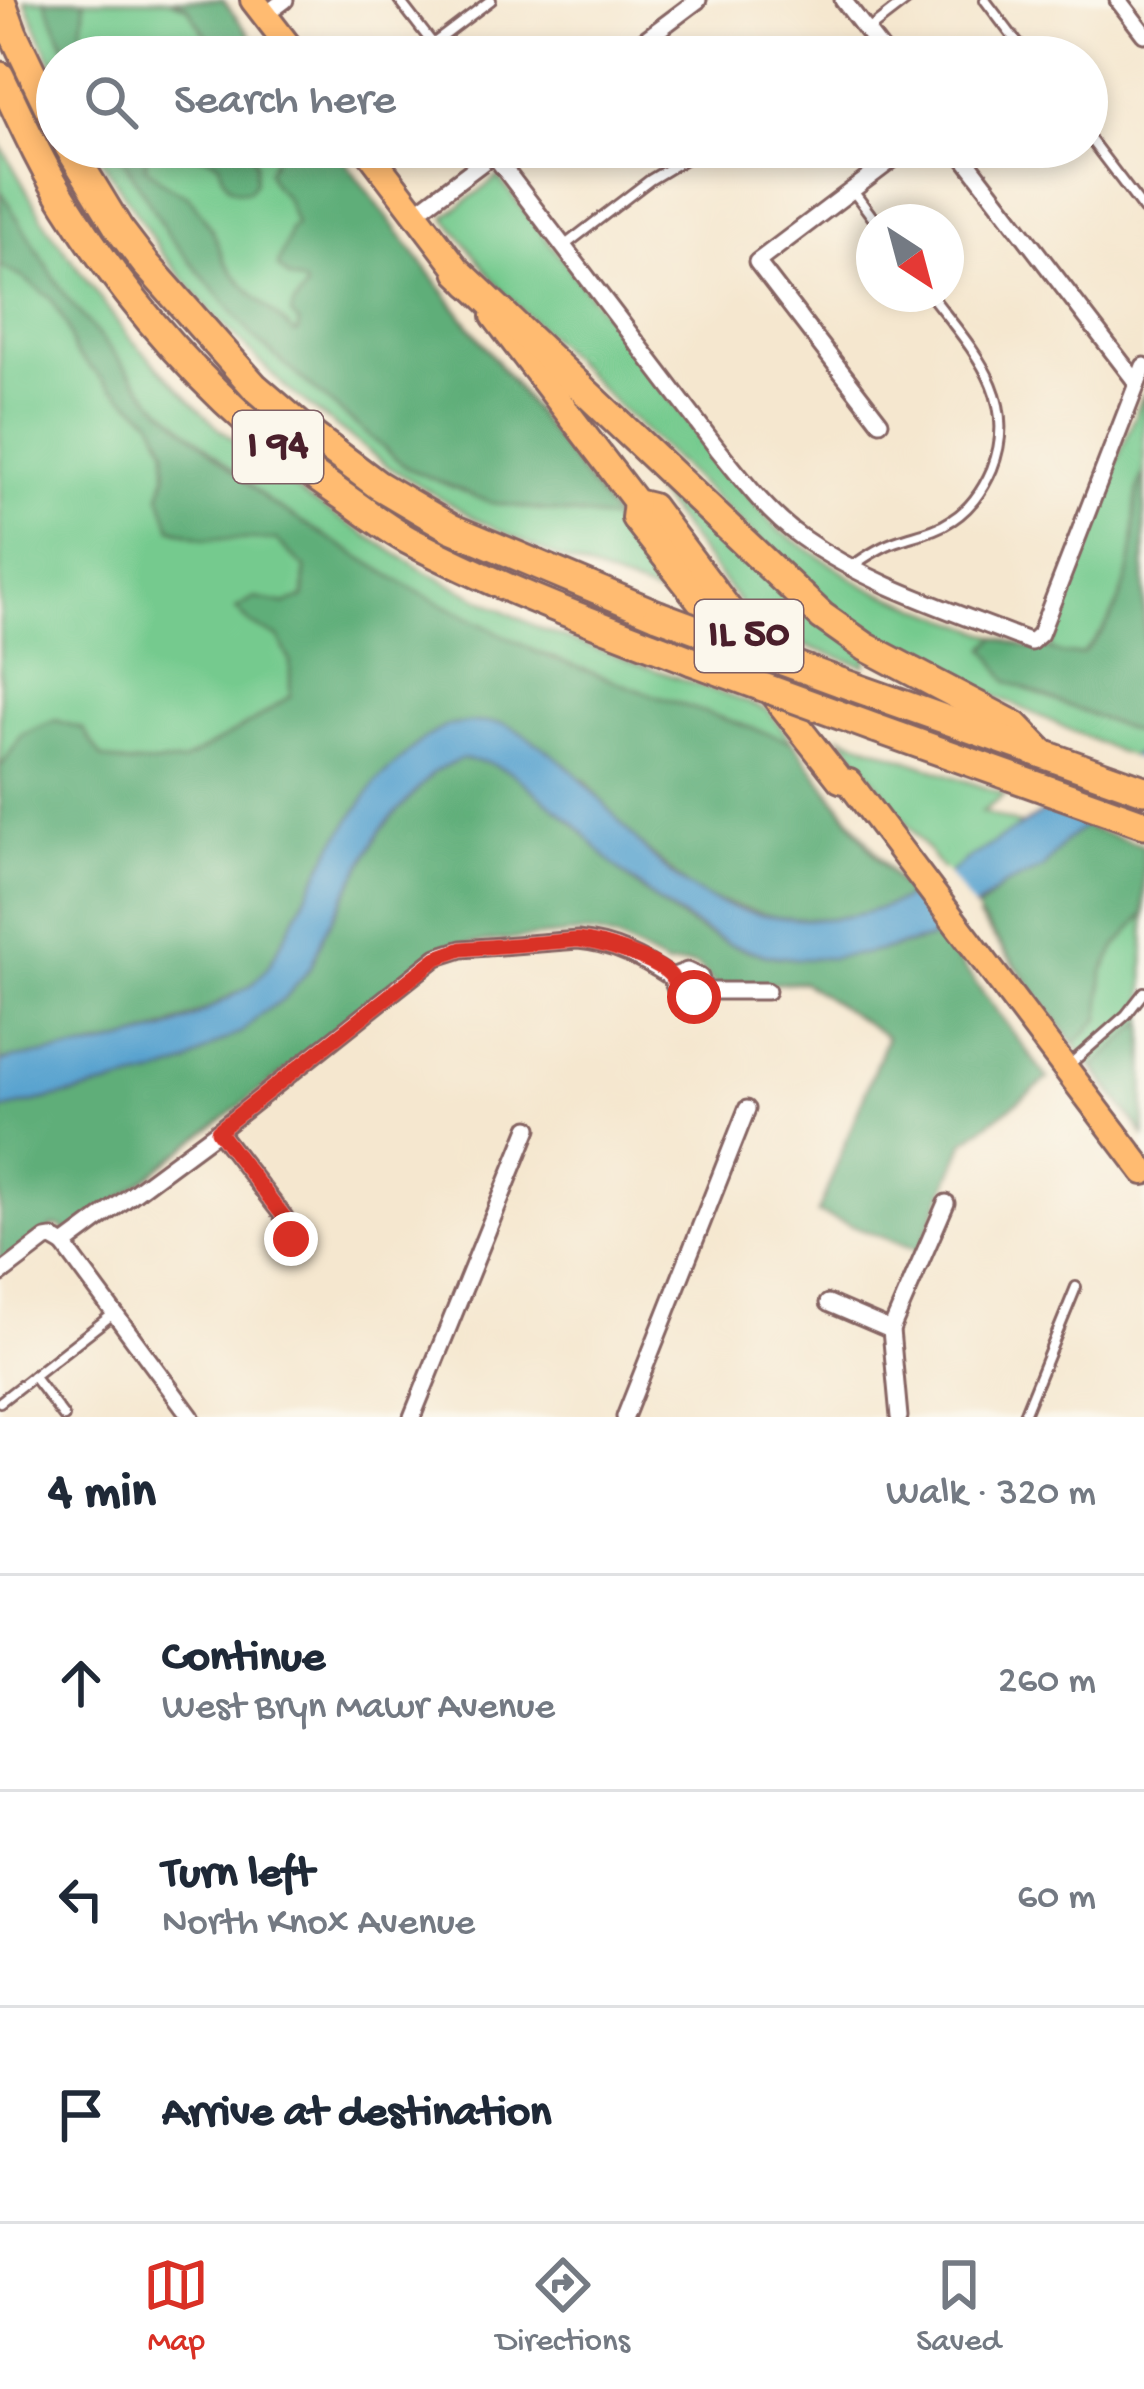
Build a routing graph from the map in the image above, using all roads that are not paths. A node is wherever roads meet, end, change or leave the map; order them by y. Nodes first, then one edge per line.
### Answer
1 (2, 0) edge
2 (399, 0) edge
3 (491, 0) edge
4 (698, 0) edge
5 (843, 0) edge
6 (907, 0) edge
7 (985, 0) edge
8 (1118, 0) edge
9 (268, 5) edge
10 (1144, 34) edge
11 (285, 36) edge
12 (427, 36) edge
13 (444, 36) edge
14 (650, 36) edge
15 (871, 36) edge
16 (882, 36) edge
17 (1012, 36) edge
18 (0, 76) edge
19 (36, 80) edge
20 (36, 151) edge
21 (1108, 163) edge
22 (46, 168) edge
23 (82, 168) edge
24 (381, 168) edge
25 (475, 168) edge
26 (510, 168) edge
27 (670, 168) edge
28 (881, 168) edge
29 (972, 168) edge
30 (852, 190) junction
31 (862, 204) edge
32 (1144, 210) edge
33 (415, 213) junction
34 (563, 246) junction
35 (459, 272) junction
36 (943, 312) edge
37 (1144, 366) edge
38 (1137, 383) junction
39 (880, 422) dead end
40 (851, 567) junction
41 (1042, 753) junction
42 (1144, 790) edge
43 (1144, 824) edge
44 (767, 991) dead end
45 (1144, 992) edge
46 (1066, 1068) junction
47 (747, 1109) dead end
48 (529, 1128) dead end
49 (218, 1131) junction
50 (1144, 1172) edge
51 (946, 1203) dead end
52 (291, 1239) dead end
53 (64, 1245) junction
54 (0, 1274) edge
55 (1076, 1288) dead end
56 (828, 1303) dead end
57 (114, 1313) junction
58 (891, 1330) junction
59 (33, 1376) junction
60 (0, 1402) edge
61 (64, 1417) edge
62 (191, 1417) edge
63 (412, 1417) edge
64 (625, 1417) edge
65 (899, 1417) edge
66 (1023, 1417) edge

1 - 19 highway
2 - 12 lane
3 - 13 lane
4 - 14 street
5 - 15 street
6 - 16 lane
7 - 17 lane
8 - 10 street
9 - 11 main road
18 - 20 highway, I 94, bridge
21 - 32 lane
22 - 43 highway, I 94, bridge
23 - 41 highway, I 94, bridge
24 - 33 main road, IL 50
25 - 33 street
26 - 34 street
27 - 34 lane
28 - 30 street
29 - 38 street
30 - 31 lane
30 - 39 street
33 - 35 main road, IL 50
34 - 40 street
35 - 41 highway
35 - 46 main road, IL 50
36 - 40 lane
37 - 38 street
38 - 40 street
41 - 42 highway, I 94
44 - 49 street
45 - 46 lane
46 - 50 main road, IL 50
47 - 64 street
48 - 63 street
49 - 52 street
49 - 53 street
51 - 58 street
53 - 54 street
53 - 57 street
55 - 66 lane
56 - 58 street
57 - 59 lane
57 - 62 street
58 - 65 street
59 - 60 lane
59 - 61 lane

